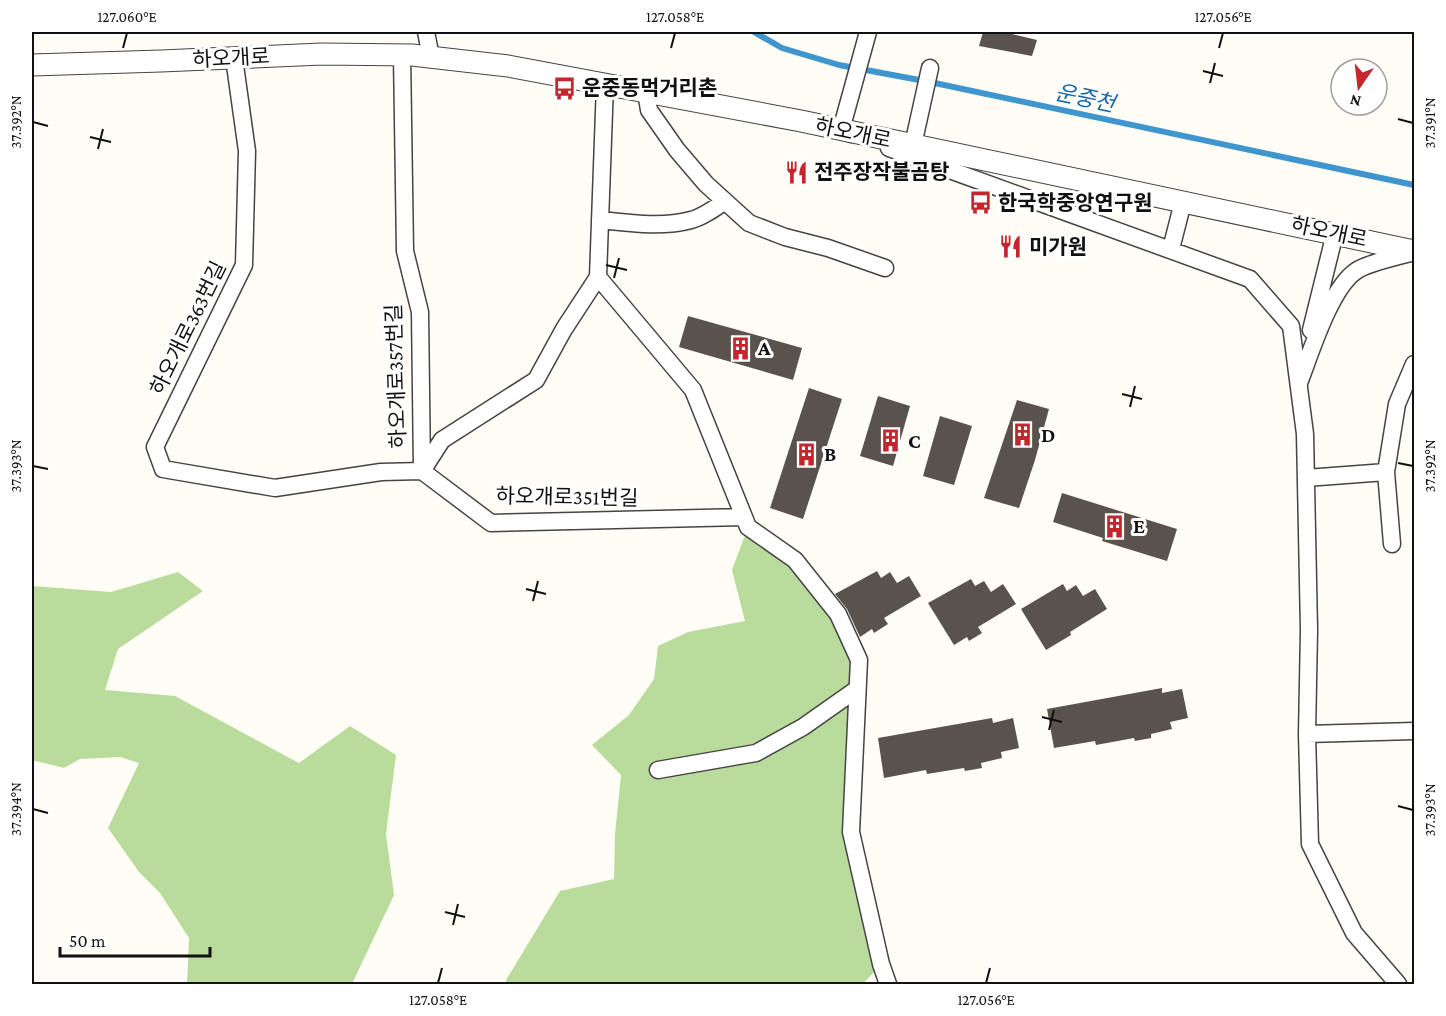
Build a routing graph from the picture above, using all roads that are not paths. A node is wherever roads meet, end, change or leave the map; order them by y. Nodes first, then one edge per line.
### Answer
1 (426, 32) edge
2 (868, 32) edge
3 (402, 55) junction
4 (431, 57) junction
5 (234, 58) junction
6 (32, 65) edge
7 (930, 68) dead end
8 (605, 84) junction
9 (646, 92) junction
10 (841, 130) junction
11 (913, 145) junction
12 (724, 201) junction
13 (1183, 202) junction
14 (600, 220) junction
15 (1335, 233) junction
16 (1171, 249) junction
17 (1414, 251) edge
18 (885, 268) dead end
19 (598, 277) junction
20 (1414, 364) edge
21 (1299, 384) junction
22 (163, 469) joint
23 (422, 471) junction
24 (1386, 472) junction
25 (1306, 478) junction
26 (744, 517) junction
27 (1392, 544) dead end
28 (857, 689) junction
29 (1414, 731) edge
30 (1396, 732) junction
31 (1307, 734) junction
32 (1414, 744) edge
33 (658, 770) dead end
34 (888, 984) edge
35 (1398, 984) edge

1 - 4 street
2 - 10 street
3 - 4 street, 하오개로
3 - 5 street, 하오개로
3 - 23 street, 하오개로357번길
4 - 8 street, 하오개로
5 - 6 street, 하오개로
5 - 22 street, 하오개로363번길
7 - 11 street
8 - 9 street, 하오개로
8 - 14 street
9 - 10 street, 하오개로
9 - 12 street
10 - 11 street, 하오개로
10 - 16 street
11 - 13 street, 하오개로
12 - 14 street
12 - 18 street
13 - 15 street, 하오개로
13 - 16 street
14 - 19 street
15 - 17 street, 하오개로
15 - 21 street
16 - 21 street
17 - 21 street
19 - 23 street
19 - 26 street
20 - 24 street
21 - 25 street
22 - 23 street, 하오개로357번길
23 - 26 street, 하오개로351번길
24 - 25 street
24 - 27 street
25 - 31 street
26 - 28 street
28 - 33 street
28 - 34 street
29 - 30 street
30 - 31 street
30 - 32 street
31 - 35 street

